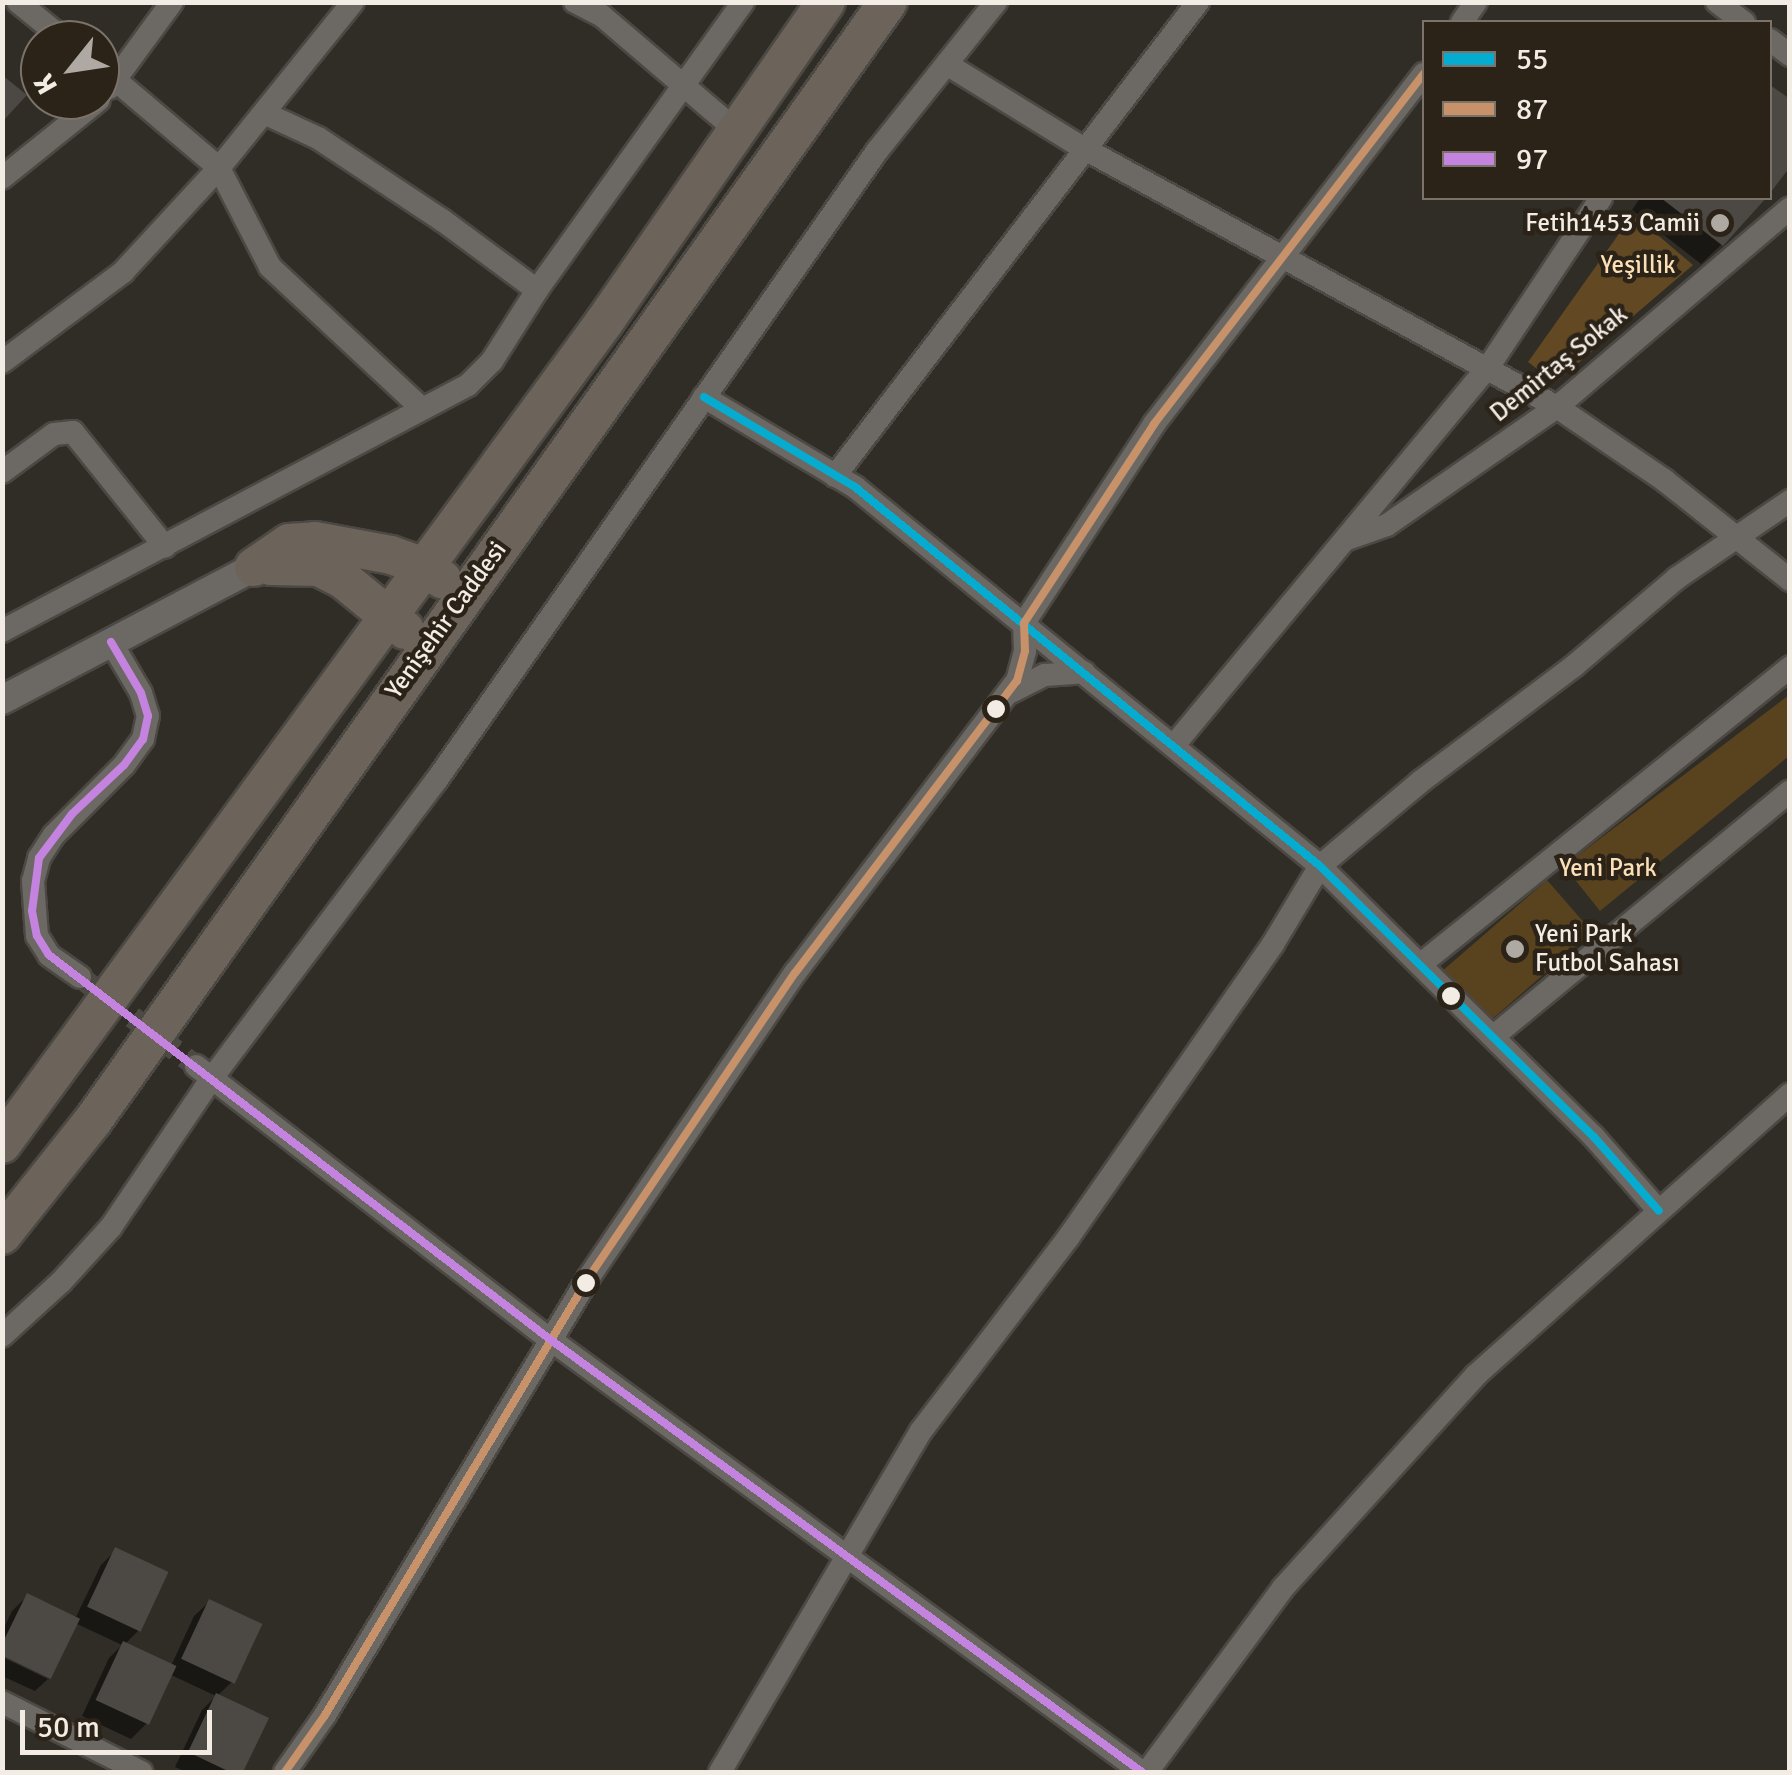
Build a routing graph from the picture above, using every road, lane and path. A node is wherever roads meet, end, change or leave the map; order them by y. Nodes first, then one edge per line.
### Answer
1 (18, 2) edge
2 (172, 2) edge
3 (353, 2) edge
4 (575, 2) edge
5 (743, 2) edge
6 (826, 2) edge
7 (888, 2) edge
8 (996, 2) edge
9 (1198, 2) edge
10 (41, 20) edge
11 (120, 60) edge
12 (948, 65) junction
13 (1422, 77) edge
14 (120, 83) edge
15 (682, 85) junction
16 (264, 113) junction
17 (75, 120) edge
18 (738, 132) junction
19 (1083, 148) junction
20 (219, 168) junction
21 (2, 178) edge
22 (1600, 200) edge
23 (1790, 208) edge
24 (1281, 260) junction
25 (537, 290) junction
26 (2, 362) edge
27 (1489, 366) junction
28 (704, 397) junction
29 (420, 407) junction
30 (1556, 407) junction
31 (2, 472) edge
32 (835, 476) junction
33 (1790, 501) edge
34 (1738, 537) junction
35 (1347, 539) junction
36 (165, 547) junction
37 (254, 566) junction
38 (424, 566) junction
39 (1790, 580) edge
40 (464, 595) junction
41 (387, 616) junction
42 (1024, 623) junction
43 (2, 631) edge
44 (111, 642) junction
45 (426, 646) junction
46 (1790, 667) edge
47 (1084, 672) junction
48 (1008, 694) junction
49 (2, 700) edge
50 (1176, 744) junction
51 (1790, 790) edge
52 (1320, 866) junction
53 (1421, 964) junction
54 (80, 978) tunnel mouth
55 (1494, 1036) junction
56 (204, 1072) junction
57 (1790, 1094) edge
58 (2, 1144) edge
59 (1658, 1211) junction
60 (2, 1236) edge
61 (2, 1336) edge
62 (551, 1340) junction
63 (847, 1554) junction
64 (2, 1702) edge
65 (141, 1772) edge
66 (286, 1772) edge
67 (720, 1772) edge
68 (1144, 1772) edge

1 - 10 street
2 - 11 street
3 - 16 street
4 - 15 street
5 - 15 street
6 - 18 highway, Yenişehir Caddesi
7 - 40 highway, Yenişehir Caddesi
8 - 12 street
9 - 19 street
12 - 19 street
12 - 28 street
13 - 24 street
14 - 20 street
15 - 18 street
15 - 25 street
16 - 20 street
16 - 25 street
17 - 21 street
18 - 38 highway, Yenişehir Caddesi
19 - 24 street
19 - 32 street
20 - 26 street
20 - 29 street
22 - 27 street
23 - 30 street, Demirtaş Sokak
24 - 27 street
24 - 42 street
25 - 29 street
27 - 30 street
27 - 35 street
28 - 32 street
28 - 56 street
29 - 36 street
30 - 34 street
30 - 35 street, Demirtaş Sokak
31 - 36 street
32 - 42 street
33 - 34 street
34 - 39 street
34 - 52 street
35 - 50 street
36 - 43 street
37 - 38 highway
37 - 41 highway
37 - 44 street
38 - 40 highway
38 - 41 highway, Yenişehir Caddesi
40 - 45 highway, Yenişehir Caddesi
41 - 45 highway
41 - 58 highway, Yenişehir Caddesi
42 - 47 street
42 - 48 street
44 - 49 street
44 - 54 street
45 - 60 highway, Yenişehir Caddesi
46 - 53 street
47 - 48 street
47 - 50 street
48 - 62 street
50 - 52 street
51 - 55 street
52 - 53 street
52 - 63 street
53 - 55 street
55 - 59 street
56 - 61 street
56 - 62 street
57 - 59 street
59 - 68 street
62 - 63 street
62 - 66 street
63 - 67 street
63 - 68 street
64 - 65 street

